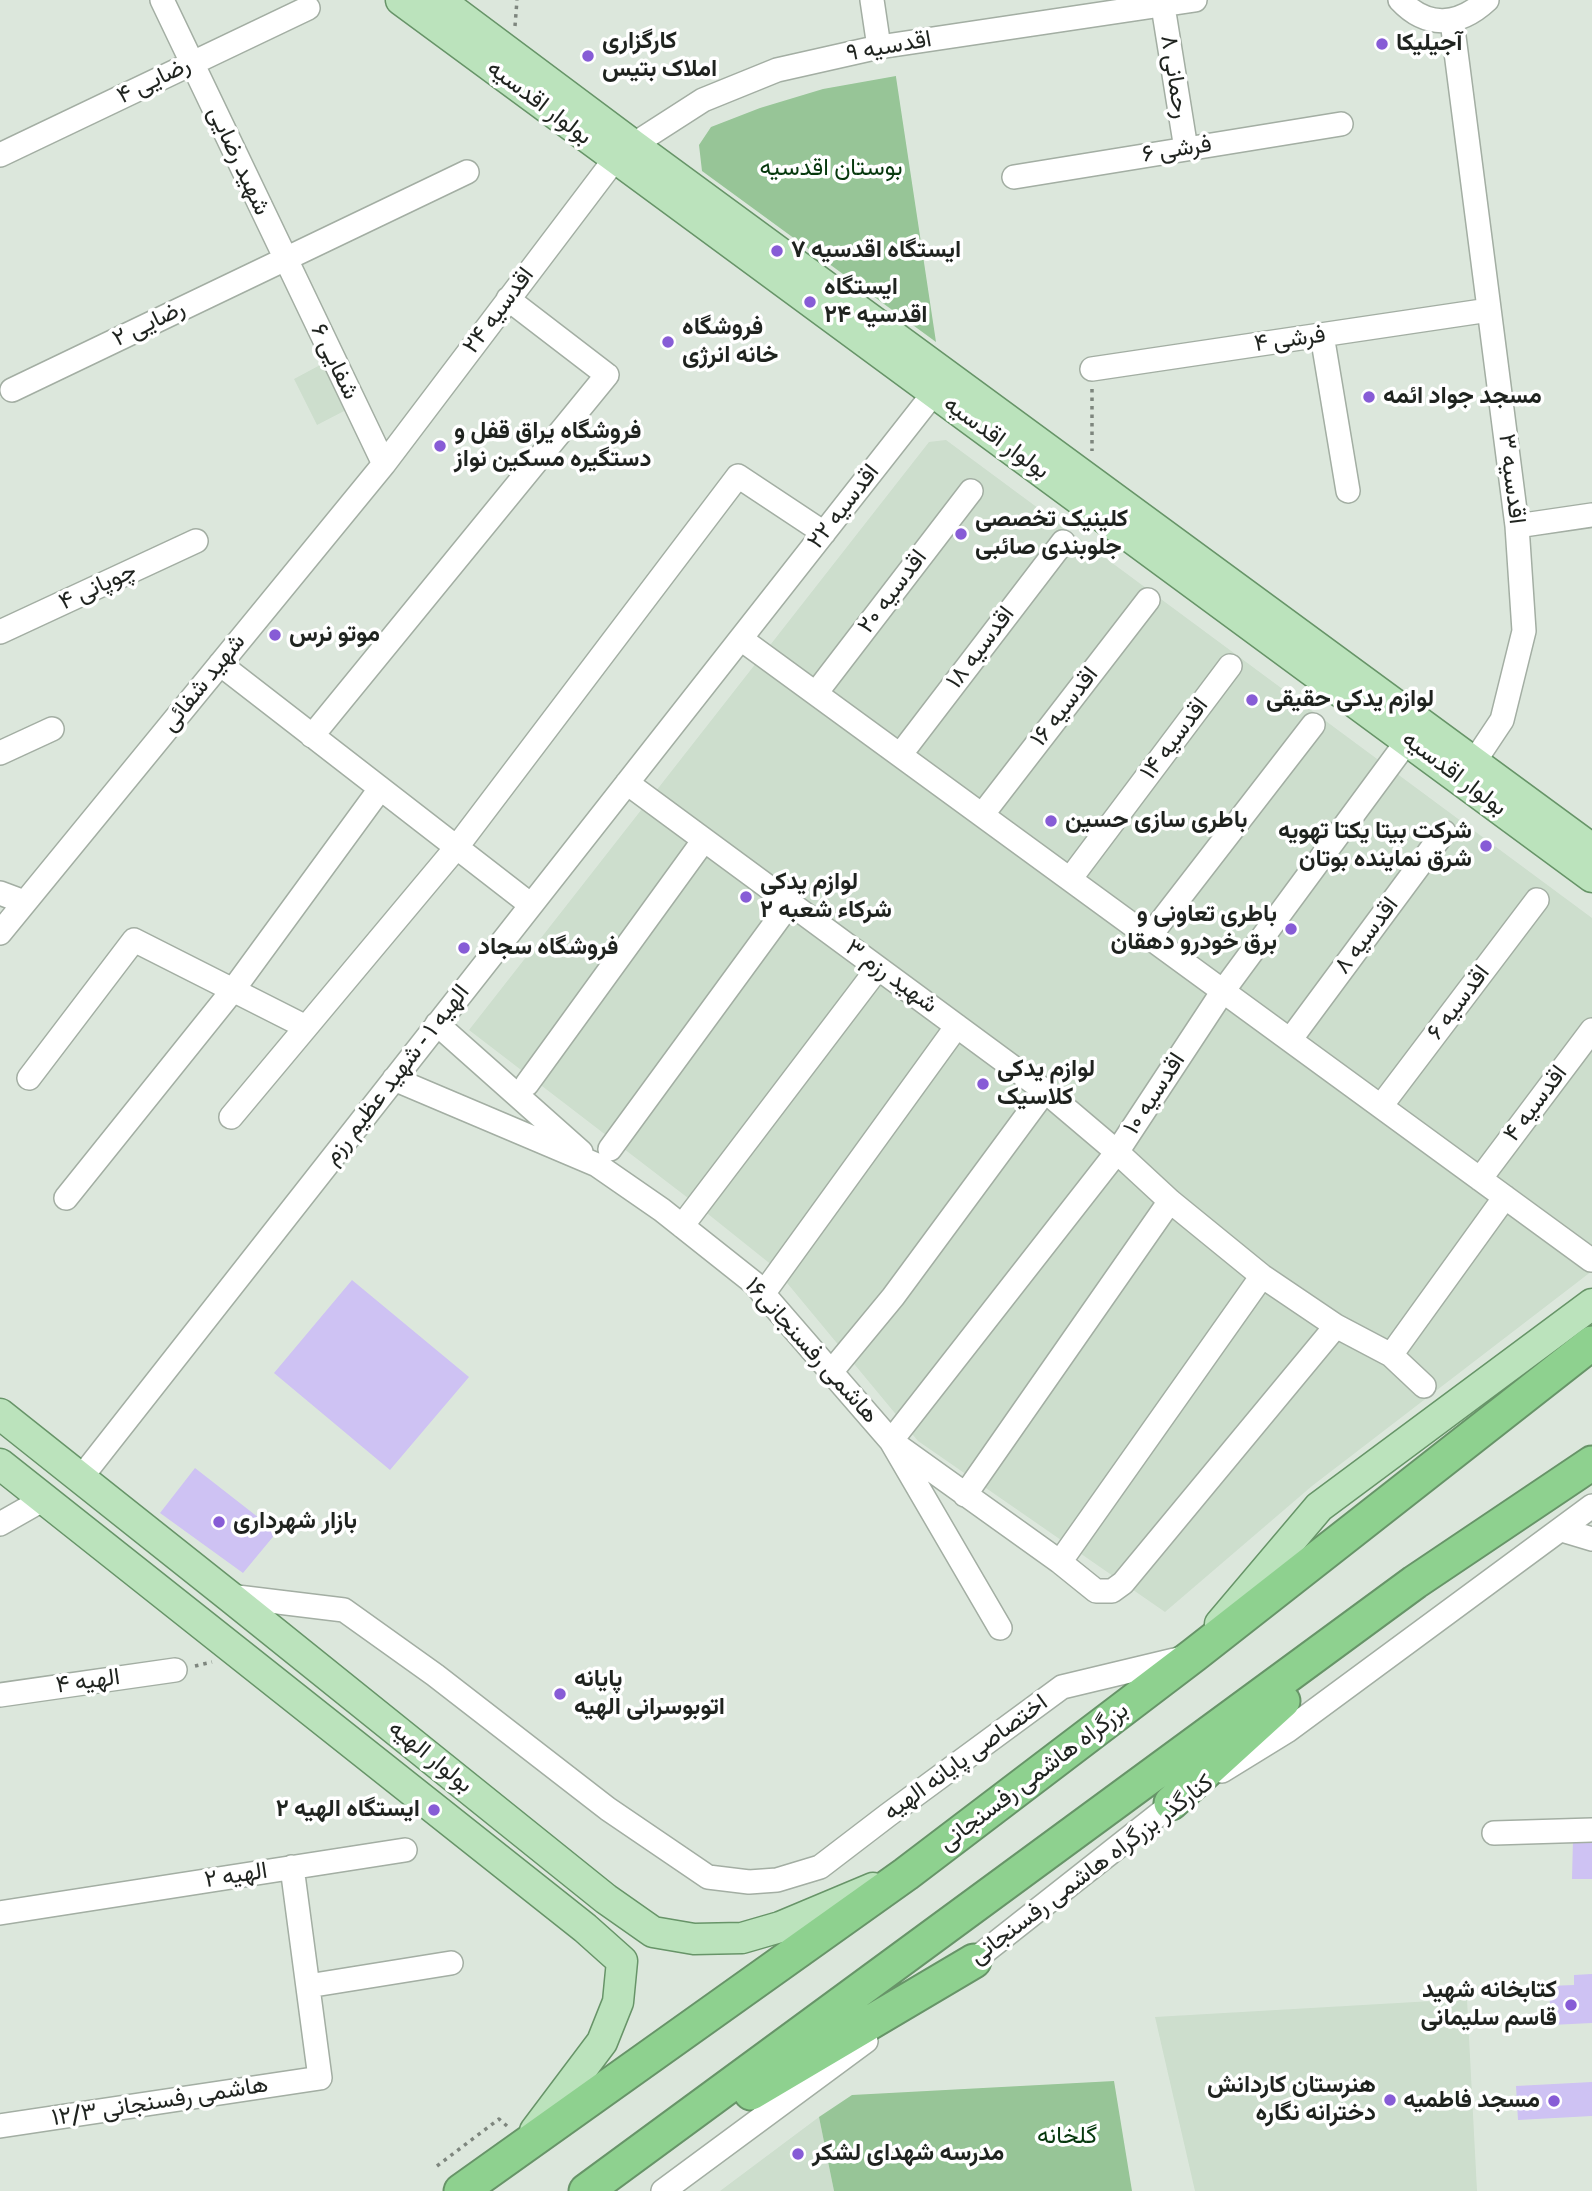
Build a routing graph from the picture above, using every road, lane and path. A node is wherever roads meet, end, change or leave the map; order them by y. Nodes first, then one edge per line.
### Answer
1 (162, 0) edge
2 (401, 0) edge
3 (439, 0) edge
4 (872, 0) edge
5 (1195, 0) edge
6 (1400, 0) edge
7 (1487, 0) edge
8 (1162, 2) edge
9 (308, 8) dead end
10 (1452, 21) junction
11 (879, 47) junction
12 (192, 63) junction
13 (1341, 124) dead end
14 (1185, 149) junction
15 (624, 152) junction
16 (0, 155) edge
17 (467, 172) dead end
18 (1014, 177) dead end
19 (285, 259) junction
20 (509, 299) junction
21 (1489, 310) junction
22 (1322, 335) junction
23 (1092, 369) joint
24 (941, 384) junction
25 (12, 390) dead end
26 (384, 464) junction
27 (1092, 481) junction
28 (971, 491) dead end
29 (1348, 491) dead end
30 (1592, 515) edge
31 (1517, 526) junction
32 (824, 533) junction
33 (196, 541) dead end
34 (1063, 542) dead end
35 (1148, 600) dead end
36 (0, 632) edge
37 (741, 639) junction
38 (220, 664) junction
39 (1230, 666) dead end
40 (816, 694) junction
41 (1313, 725) dead end
42 (52, 729) dead end
43 (312, 736) junction
44 (1408, 740) junction
45 (3, 745) edge
46 (900, 755) junction
47 (1474, 762) junction
48 (627, 783) junction
49 (380, 789) junction
50 (982, 815) junction
51 (1444, 832) dead end
52 (704, 840) junction
53 (456, 848) junction
54 (1592, 849) edge
55 (1592, 877) edge
56 (1070, 879) junction
57 (0, 893) edge
58 (1537, 900) dead end
59 (24, 902) junction
60 (790, 903) junction
61 (531, 905) junction
62 (0, 933) edge
63 (1149, 937) junction
64 (878, 968) junction
65 (233, 990) junction
66 (1223, 991) junction
67 (437, 1024) junction
68 (957, 1026) junction
69 (306, 1027) junction
70 (1592, 1030) edge
71 (1290, 1040) junction
72 (29, 1078) dead end
73 (394, 1079) junction
74 (527, 1084) dead end
75 (1045, 1091) junction
76 (1381, 1106) junction
77 (231, 1117) dead end
78 (1117, 1152) junction
79 (603, 1157) junction
80 (1480, 1179) junction
81 (1504, 1197) junction
82 (65, 1198) dead end
83 (1170, 1201) junction
84 (682, 1226) junction
85 (1591, 1260) edge
86 (1262, 1276) junction
87 (763, 1294) junction
88 (1592, 1304) edge
89 (1336, 1326) junction
90 (1592, 1343) edge
91 (1391, 1355) junction
92 (831, 1372) junction
93 (1424, 1386) dead end
94 (0, 1415) edge
95 (891, 1441) junction
96 (1592, 1463) edge
97 (0, 1464) edge
98 (80, 1479) junction
99 (965, 1495) junction
100 (44, 1499) junction
101 (1592, 1506) edge
102 (0, 1524) edge
103 (1562, 1530) junction
104 (1592, 1539) edge
105 (1060, 1562) junction
106 (1415, 1582) junction
107 (229, 1596) junction
108 (1000, 1628) dead end
109 (1194, 1655) junction
110 (175, 1670) dead end
111 (0, 1695) edge
112 (1171, 1803) junction
113 (1592, 1830) edge
114 (1494, 1833) dead end
115 (405, 1850) dead end
116 (292, 1867) junction
117 (906, 1874) junction
118 (0, 1913) edge
119 (653, 1932) junction
120 (622, 1961) junction
121 (974, 1961) junction
122 (452, 1963) dead end
123 (308, 1986) junction
124 (499, 2119) dead end
125 (0, 2126) edge
126 (525, 2145) junction
127 (437, 2166) dead end
128 (461, 2191) edge
129 (586, 2191) edge
130 (663, 2191) edge

1 - 12 street, شهید رضایی
2 - 15 main road, بولوار اقدسیه
3 - 15 main road, بولوار اقدسیه
4 - 11 street
5 - 8 street, اقدسیه ۹
6 - 10 street
7 - 10 street
8 - 11 street, اقدسیه ۹
8 - 14 street, رحمانی ۸
9 - 12 street, رضایی ۴
10 - 21 street, اقدسیه ۳
11 - 15 street, اقدسیه ۹
12 - 16 street, رضایی ۴
12 - 19 street, شهید رضایی
13 - 14 street, فرشی ۶
14 - 18 street, فرشی ۶
15 - 20 street, اقدسیه ۲۴
15 - 24 main road, بولوار اقدسیه
17 - 19 street, رضایی ۲
19 - 25 street, رضایی ۲
19 - 26 street, شفایی ۶
20 - 26 street, اقدسیه ۲۴
20 - 43 street
21 - 22 street, فرشی ۴
21 - 31 street, اقدسیه ۳
22 - 23 street, فرشی ۴
22 - 29 street
23 - 27 path
24 - 27 main road, بولوار اقدسیه
24 - 32 street, اقدسیه ۲۲
24 - 44 main road, بولوار اقدسیه
26 - 38 street, شهید شفائی
27 - 47 main road, بولوار اقدسیه
28 - 40 street, اقدسیه ۲۰
30 - 31 street
31 - 47 street, اقدسیه ۳
32 - 37 street, اقدسیه ۲۲
32 - 53 street
33 - 36 street, چوپانی ۴
34 - 46 street, اقدسیه ۱۸
35 - 50 street, اقدسیه ۱۶
37 - 40 street
37 - 48 street, الهیه ۱ - شهید عظیم رزم
38 - 43 street
38 - 59 street, شهید شفائی
39 - 56 street, اقدسیه ۱۴
40 - 46 street
41 - 63 street
42 - 45 street
43 - 49 street
44 - 55 main road, بولوار اقدسیه
44 - 66 street, اقدسیه ۱۰
46 - 50 street
47 - 54 main road, بولوار اقدسیه
48 - 52 street, شهید رزم ۳
48 - 61 street, الهیه ۱ - شهید عظیم رزم
49 - 53 street
49 - 65 street
50 - 56 street
51 - 71 street, اقدسیه ۸
52 - 60 street, شهید رزم ۳
52 - 74 street
53 - 61 street
53 - 69 street
56 - 63 street
57 - 59 street
58 - 76 street, اقدسیه ۶
59 - 62 street, شهید شفائی
60 - 64 street, شهید رزم ۳
60 - 79 street
61 - 67 street, الهیه ۱ - شهید عظیم رزم
63 - 66 street
64 - 68 street, شهید رزم ۳
64 - 84 street
65 - 69 street
65 - 72 street
65 - 82 street
66 - 71 street
66 - 78 street, اقدسیه ۱۰
67 - 73 street, الهیه ۱ - شهید عظیم رزم
67 - 79 street
68 - 75 street, شهید رزم ۳
68 - 87 street
69 - 77 street
70 - 80 street, اقدسیه ۴
71 - 76 street
73 - 79 street, هاشمی رفسنجانی۱۶
73 - 98 street, الهیه ۱ - شهید عظیم رزم
75 - 78 street, شهید رزم ۳
75 - 92 street
76 - 80 street
78 - 83 street, شهید رزم ۳
78 - 95 street, اقدسیه ۱۰
79 - 84 street, هاشمی رفسنجانی۱۶
80 - 81 street
81 - 85 street
81 - 91 street
83 - 86 street, شهید رزم ۳
83 - 99 street
84 - 87 street, هاشمی رفسنجانی۱۶
86 - 89 street, شهید رزم ۳
86 - 105 street
87 - 92 street, هاشمی رفسنجانی۱۶
88 - 109 main road
89 - 91 street, شهید رزم ۳
89 - 105 street
90 - 109 highway, بزرگراه هاشمی رفسنجانی
91 - 93 street, شهید رزم ۳
92 - 95 street, هاشمی رفسنجانی۱۶
94 - 98 main road, بولوار الهیه
95 - 99 street
95 - 108 street, هاشمی رفسنجانی۱۶
96 - 106 highway
97 - 100 main road, بولوار الهیه
98 - 107 main road, بولوار الهیه
99 - 105 street
100 - 102 street
100 - 120 main road, بولوار الهیه
101 - 103 street, کنارگذر بزرگراه هاشمی رفسنجانی
103 - 104 street
103 - 112 street, کنارگذر بزرگراه هاشمی رفسنجانی
106 - 112 highway
106 - 129 highway
107 - 109 street, اختصاصی پایانه الهیه
107 - 119 main road, بولوار الهیه
109 - 117 highway, بزرگراه هاشمی رفسنجانی
110 - 111 street, الهیه ۴
112 - 121 street, کنارگذر بزرگراه هاشمی رفسنجانی
113 - 114 street
115 - 116 street, الهیه ۲
116 - 118 street, الهیه ۲
116 - 123 street
117 - 119 main road, بولوار الهیه
117 - 126 highway, بزرگراه هاشمی رفسنجانی
119 - 120 main road
120 - 126 main road
121 - 129 highway
121 - 130 street, کنارگذر بزرگراه هاشمی رفسنجانی
122 - 123 street
123 - 125 street, هاشمی رفسنجانی ۱۲/۳
124 - 127 path
126 - 128 highway, بزرگراه هاشمی رفسنجانی

